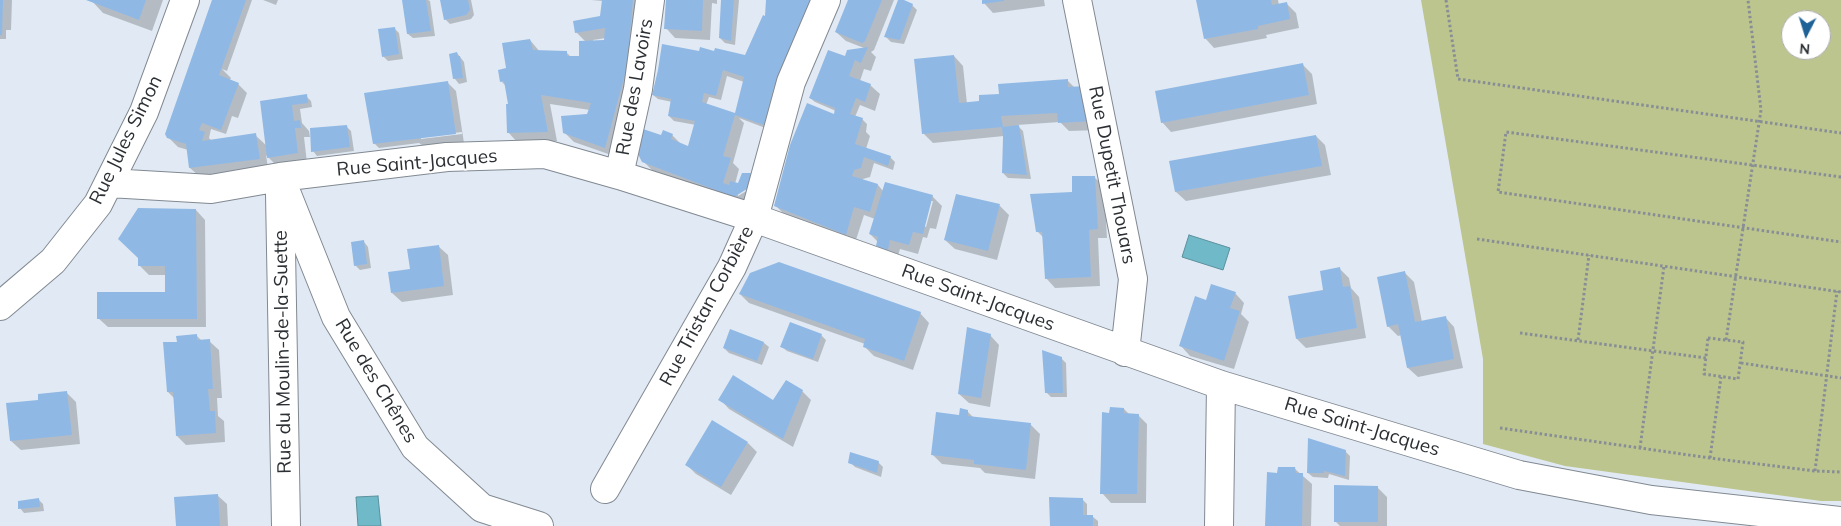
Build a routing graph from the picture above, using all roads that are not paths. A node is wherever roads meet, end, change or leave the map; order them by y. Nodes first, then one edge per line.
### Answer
1 (185, 0) edge
2 (650, 0) edge
3 (826, 0) edge
4 (1077, 0) edge
5 (619, 174) junction
6 (280, 177) junction
7 (109, 183) junction
8 (754, 218) junction
9 (0, 306) edge
10 (1125, 352) junction
11 (1221, 385) junction
12 (605, 489) dead end
13 (1841, 521) edge
14 (1809, 522) edge
15 (286, 526) edge
16 (539, 526) edge
17 (1219, 526) edge

1 - 7 street, Rue Jules Simon
2 - 5 street, Rue des Lavoirs
3 - 8 street, Rue Tristan Corbière
4 - 10 street, Rue Dupetit Thouars
5 - 6 street, Rue Saint-Jacques
5 - 8 street, Rue Saint-Jacques
6 - 7 street, Rue Saint-Jacques
6 - 15 street, Rue du Moulin-de-la-Suette
6 - 16 street, Rue des Chênes
7 - 9 street, Rue Jules Simon
8 - 10 street, Rue Saint-Jacques
8 - 12 street, Rue Tristan Corbière
10 - 11 street, Rue Saint-Jacques
11 - 14 street, Rue Saint-Jacques
11 - 17 street
13 - 14 street, Rue Saint-Jacques

